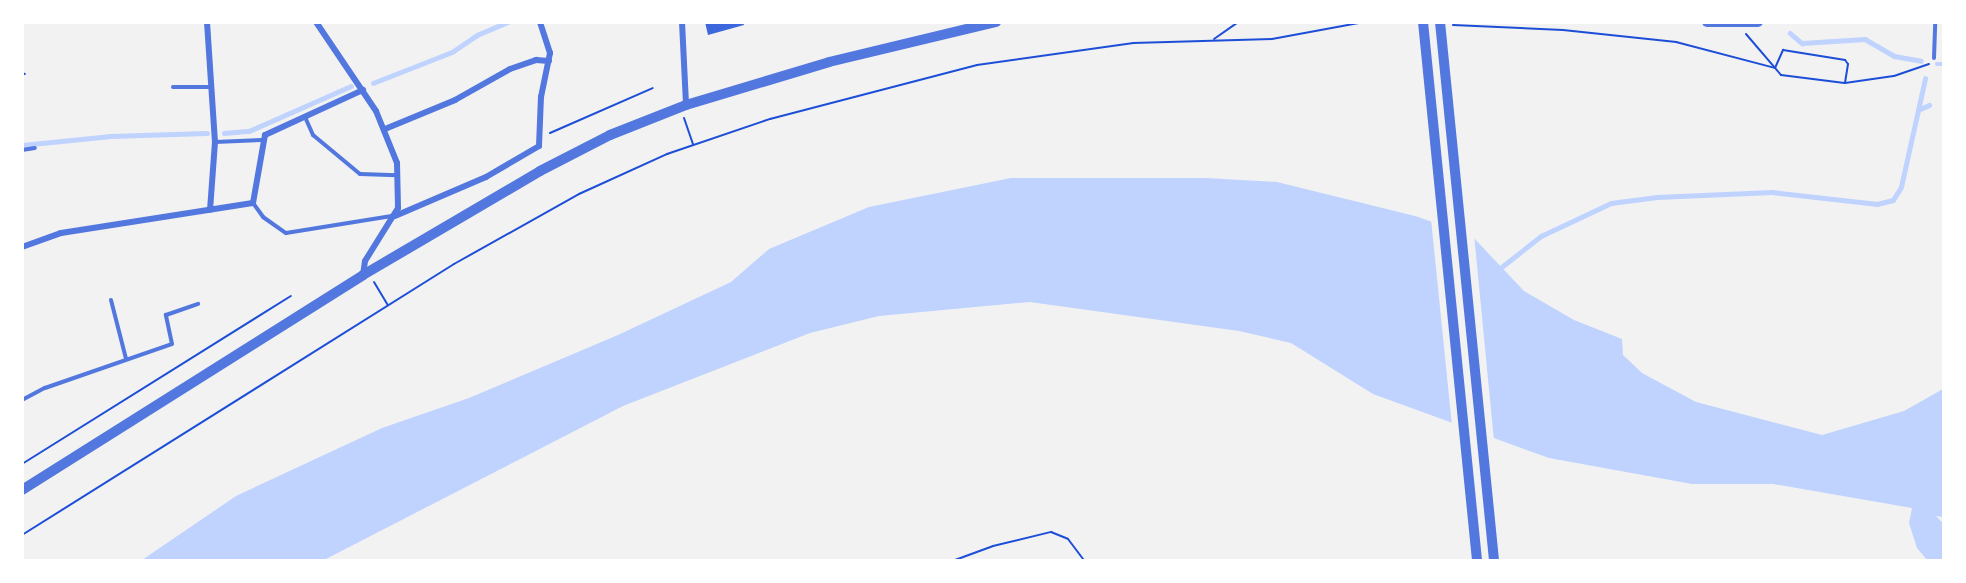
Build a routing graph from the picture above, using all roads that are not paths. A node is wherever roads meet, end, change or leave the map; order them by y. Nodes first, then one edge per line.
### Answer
1 (207, 22) edge
2 (315, 22) edge
3 (540, 22) edge
4 (682, 22) edge
5 (996, 22) edge
6 (1707, 22) edge
7 (1758, 22) edge
8 (1935, 22) edge
9 (1422, 23) edge
10 (1442, 24) edge
11 (1934, 58) road end
12 (549, 61) junction
13 (173, 87) dead end
14 (211, 87) junction
15 (363, 90) junction
16 (684, 110) junction
17 (304, 116) junction
18 (386, 129) junction
19 (263, 140) junction
20 (215, 142) junction
21 (35, 148) dead end
22 (22, 150) edge
23 (398, 175) junction
24 (253, 203) junction
25 (210, 210) junction
26 (395, 216) junction
27 (22, 247) edge
28 (367, 277) junction
29 (111, 300) dead end
30 (198, 304) dead end
31 (126, 359) junction
32 (22, 400) edge
33 (22, 490) edge
34 (1477, 561) edge
35 (1494, 561) edge

1 - 14 street
2 - 15 street
3 - 12 street
4 - 16 street
5 - 16 street
6 - 7 street
8 - 11 lane
9 - 34 street
10 - 35 street
12 - 18 street
12 - 26 street
13 - 14 lane
14 - 20 street
15 - 17 street
15 - 18 street
16 - 28 street
17 - 19 street
17 - 23 lane
18 - 23 street
19 - 20 lane
19 - 24 street
20 - 25 street
21 - 22 lane
23 - 26 street
24 - 25 street
24 - 26 lane
25 - 27 street
26 - 28 street
28 - 33 street
29 - 31 lane
30 - 31 lane
31 - 32 lane

